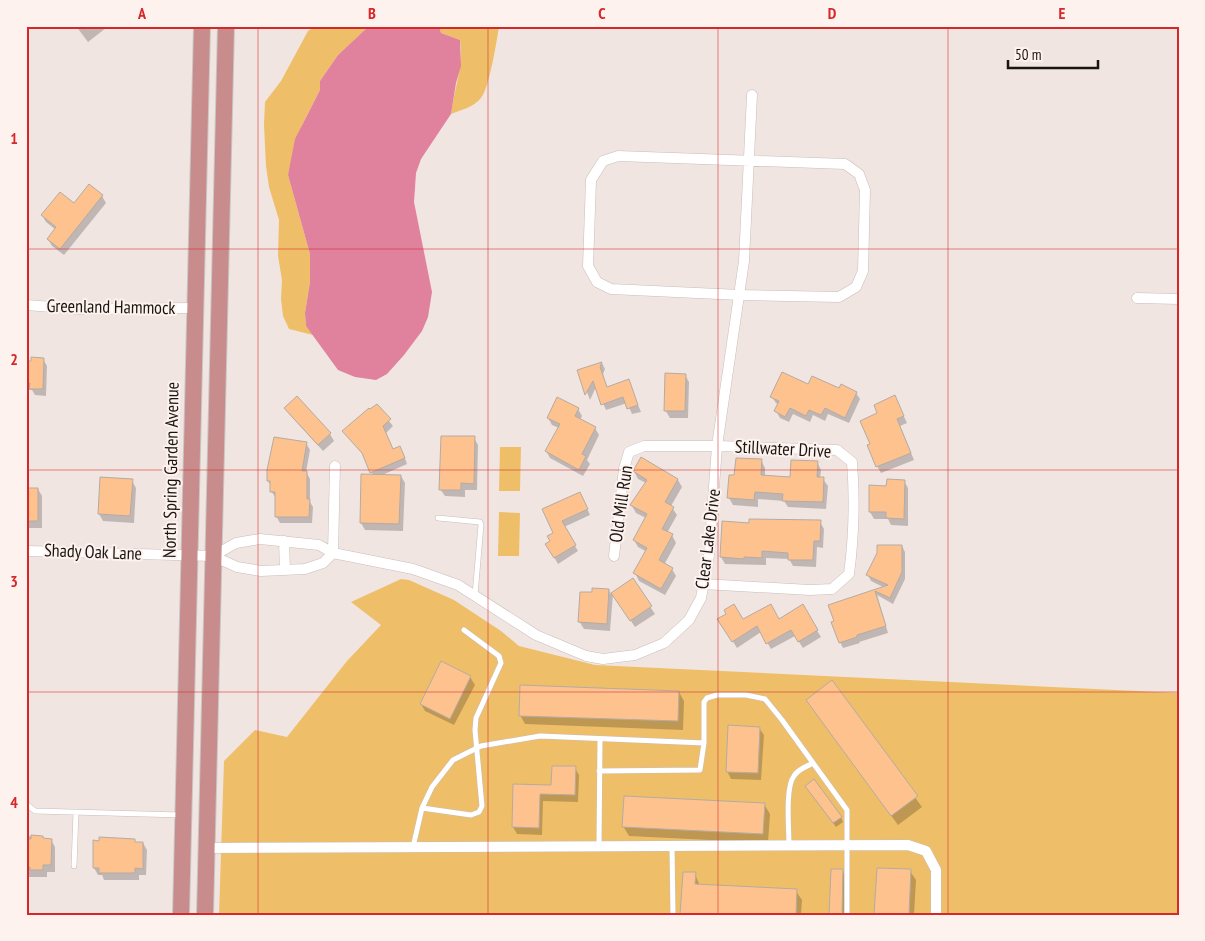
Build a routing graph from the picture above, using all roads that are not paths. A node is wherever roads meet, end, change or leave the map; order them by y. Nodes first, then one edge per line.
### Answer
1 (202, 26) edge
2 (226, 26) edge
3 (752, 95) dead end
4 (749, 161) junction
5 (740, 295) junction
6 (1137, 298) dead end
7 (1179, 300) edge
8 (26, 305) edge
9 (195, 308) junction
10 (717, 446) junction
11 (335, 466) dead end
12 (438, 518) dead end
13 (284, 541) junction
14 (26, 551) edge
15 (332, 553) junction
16 (189, 555) junction
17 (213, 556) junction
18 (614, 556) dead end
19 (285, 570) junction
20 (703, 584) junction
21 (476, 596) junction
22 (464, 630) dead end
23 (600, 739) junction
24 (704, 743) junction
25 (477, 748) junction
26 (813, 763) junction
27 (599, 771) junction
28 (26, 804) edge
29 (422, 808) junction
30 (76, 812) junction
31 (183, 815) junction
32 (789, 845) junction
33 (848, 845) junction
34 (599, 846) junction
35 (672, 846) junction
36 (413, 847) junction
37 (207, 848) junction
38 (74, 866) dead end
39 (181, 915) edge
40 (206, 915) edge
41 (673, 915) edge
42 (847, 915) edge
43 (936, 915) edge

1 - 9 highway, North Spring Garden Avenue
2 - 17 highway
3 - 4 street, Clear Lake Drive
4 - 5 street, Clear Lake Drive
4 - 5 street
4 - 5 street
5 - 10 street, Clear Lake Drive
6 - 7 street
8 - 9 street, Greenland Hammock
9 - 16 highway, North Spring Garden Avenue
10 - 18 street, Old Mill Run
10 - 20 street, Clear Lake Drive
10 - 20 street, Stillwater Drive
11 - 15 street
12 - 21 lane
13 - 15 street, Clear Lake Drive
13 - 17 street, Clear Lake Drive
13 - 19 street
14 - 16 street, Shady Oak Lane
15 - 19 street, Clear Lake Drive
15 - 21 street, Clear Lake Drive
16 - 17 street, Clear Lake Drive
16 - 31 highway, North Spring Garden Avenue
17 - 19 street, Clear Lake Drive
17 - 37 highway
20 - 21 street, Clear Lake Drive
22 - 25 lane
23 - 24 lane
23 - 25 lane
23 - 27 lane
24 - 26 lane
24 - 27 lane
25 - 29 lane
25 - 29 lane
26 - 32 lane
26 - 33 lane
27 - 34 lane
28 - 30 lane
29 - 36 lane
30 - 31 lane
30 - 38 lane
31 - 39 highway, North Spring Garden Avenue
32 - 33 street
32 - 35 street
33 - 42 lane
33 - 43 street
34 - 35 street
34 - 36 street
35 - 41 lane
36 - 37 street
37 - 40 highway

